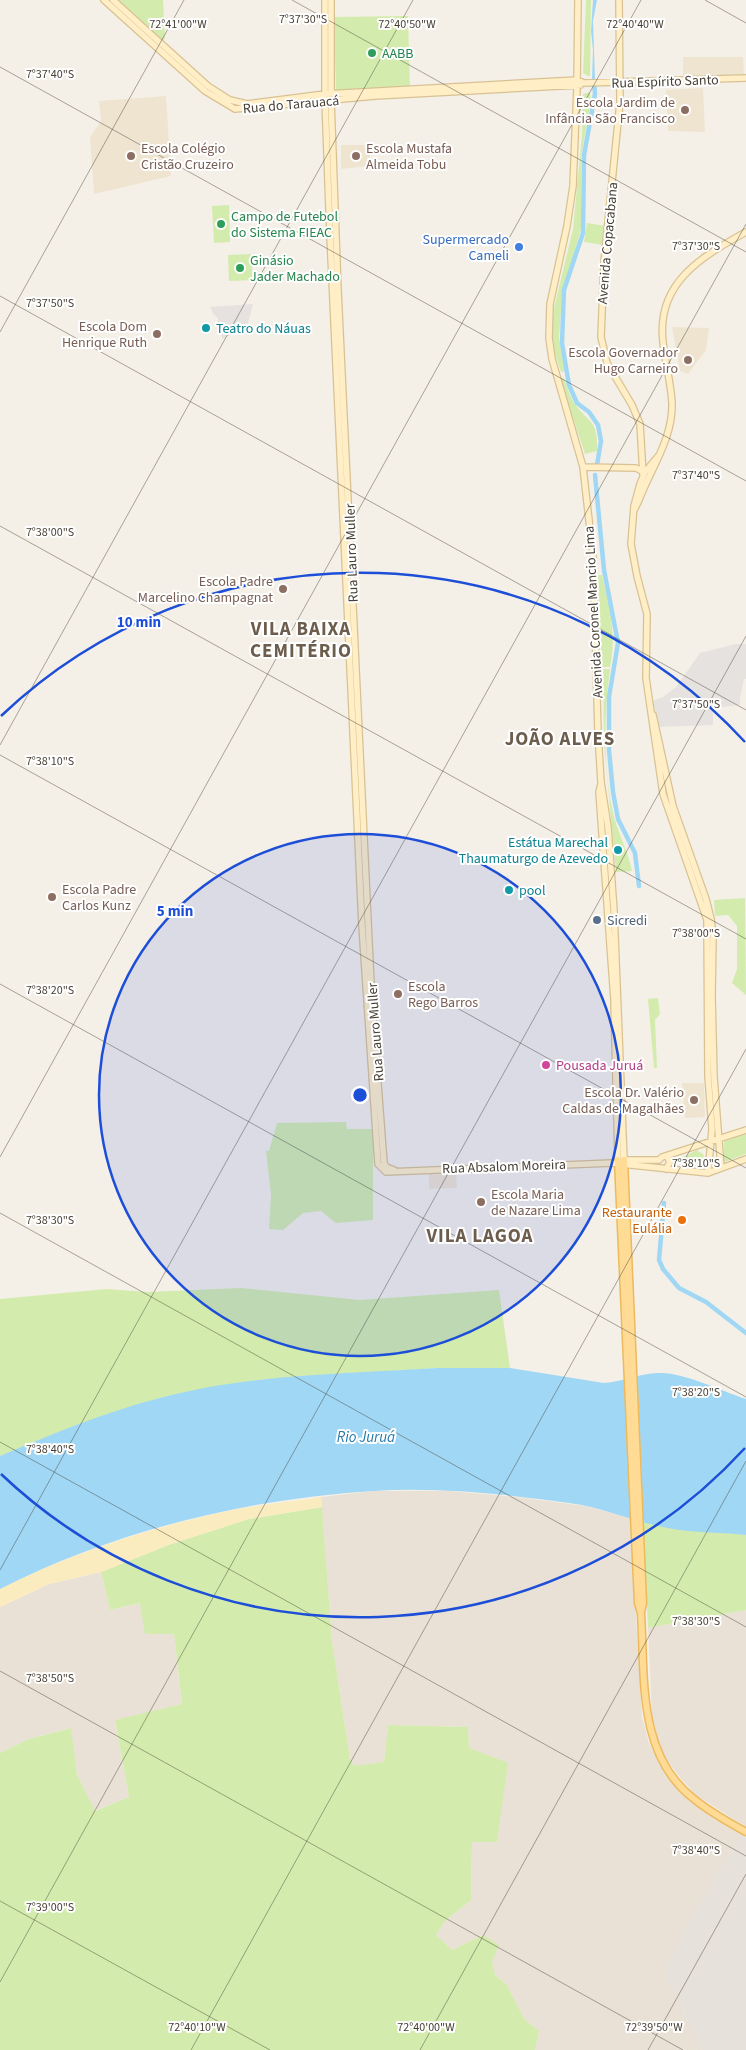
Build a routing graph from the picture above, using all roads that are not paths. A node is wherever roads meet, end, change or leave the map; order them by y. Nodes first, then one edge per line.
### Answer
1 (104, 0) edge
2 (113, 0) edge
3 (325, 0) edge
4 (331, 0) edge
5 (578, 0) edge
6 (619, 0) edge
7 (746, 78) edge
8 (577, 80) junction
9 (619, 82) junction
10 (584, 83) junction
11 (577, 87) junction
12 (494, 88) junction
13 (328, 97) junction
14 (299, 100) junction
15 (746, 232) edge
16 (583, 467) junction
17 (645, 474) junction
18 (680, 835) junction
19 (746, 1130) edge
20 (717, 1139) junction
21 (710, 1140) junction
22 (667, 1156) junction
23 (746, 1159) edge
24 (658, 1160) junction
25 (619, 1163) junction
26 (721, 1168) junction
27 (665, 1169) junction
28 (396, 1171) joint
29 (708, 1173) junction
30 (746, 1832) edge

1 - 14 main road, Rua do Tarauacá
2 - 14 main road, Rua do Tarauacá
3 - 13 main road, Rua Lauro Muller
4 - 13 main road, Rua Lauro Muller
5 - 8 main road, Avenida Coronel Mancio Lima
6 - 9 main road, Avenida Copacabana
7 - 9 main road, Rua Espírito Santo
8 - 10 main road, Rua Espírito Santo
8 - 11 main road, Avenida Coronel Mancio Lima
8 - 12 main road, Rua Espírito Santo
9 - 10 main road, Rua Espírito Santo
9 - 17 main road, Avenida Copacabana
10 - 11 main road, Rua Espírito Santo
11 - 12 main road, Rua Espírito Santo
11 - 16 main road, Avenida Coronel Mancio Lima
12 - 13 main road, Rua do Tarauacá
13 - 14 main road, Rua do Tarauacá
13 - 28 main road, Rua Lauro Muller
15 - 17 main road
16 - 17 main road
16 - 25 main road, Avenida Coronel Mancio Lima
17 - 18 main road
18 - 20 main road
18 - 21 main road
19 - 20 main road
20 - 21 main road
20 - 26 main road
21 - 22 main road
21 - 29 main road
22 - 24 main road
22 - 27 main road
23 - 26 main road
24 - 25 main road
24 - 27 main road
25 - 27 main road
25 - 28 main road, Rua Absalom Moreira
25 - 30 main road
26 - 29 main road
27 - 29 main road

